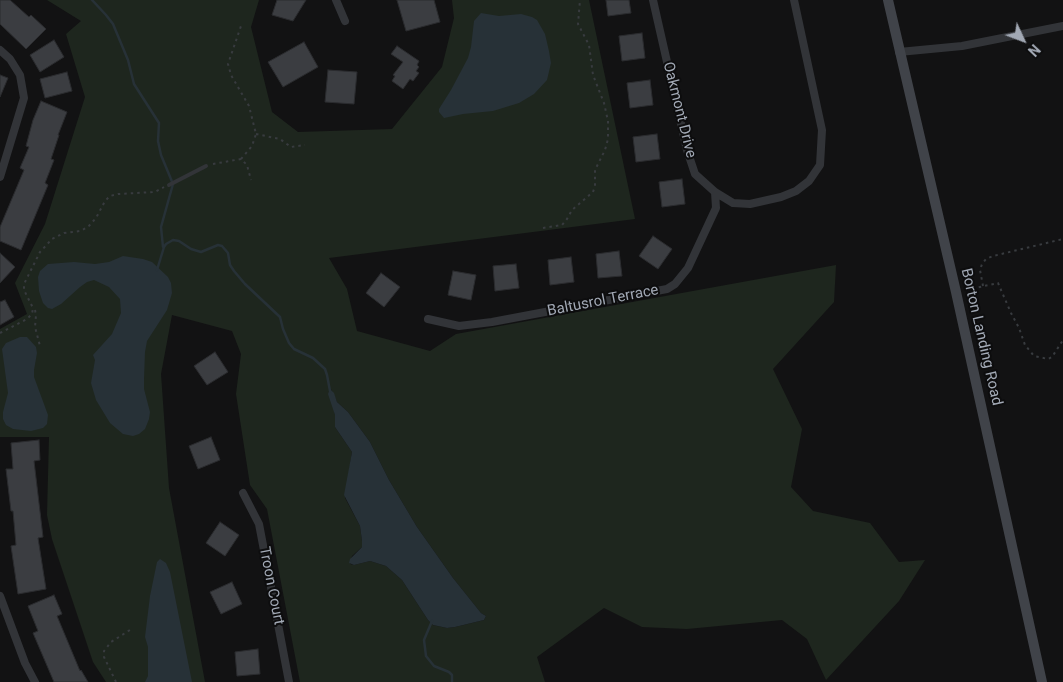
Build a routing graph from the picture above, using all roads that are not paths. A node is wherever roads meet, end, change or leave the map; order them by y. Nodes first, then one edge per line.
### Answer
1 (336, 0) edge
2 (653, 0) edge
3 (794, 0) edge
4 (888, 0) edge
5 (345, 21) dead end
6 (1063, 26) edge
7 (0, 50) edge
8 (899, 52) junction
9 (206, 166) road end
10 (0, 177) edge
11 (169, 185) road end
12 (715, 192) junction
13 (428, 319) dead end
14 (243, 493) dead end
15 (0, 596) edge
16 (34, 682) edge
17 (289, 682) edge
18 (1042, 682) edge

1 - 5 street
2 - 12 street, Oakmont Drive
3 - 12 street, Oakmont Drive
4 - 8 street, Borton Landing Road
6 - 8 street
7 - 10 street
8 - 18 street, Borton Landing Road
9 - 11 lane
12 - 13 street, Baltusrol Terrace
14 - 17 street, Troon Court
15 - 16 street

